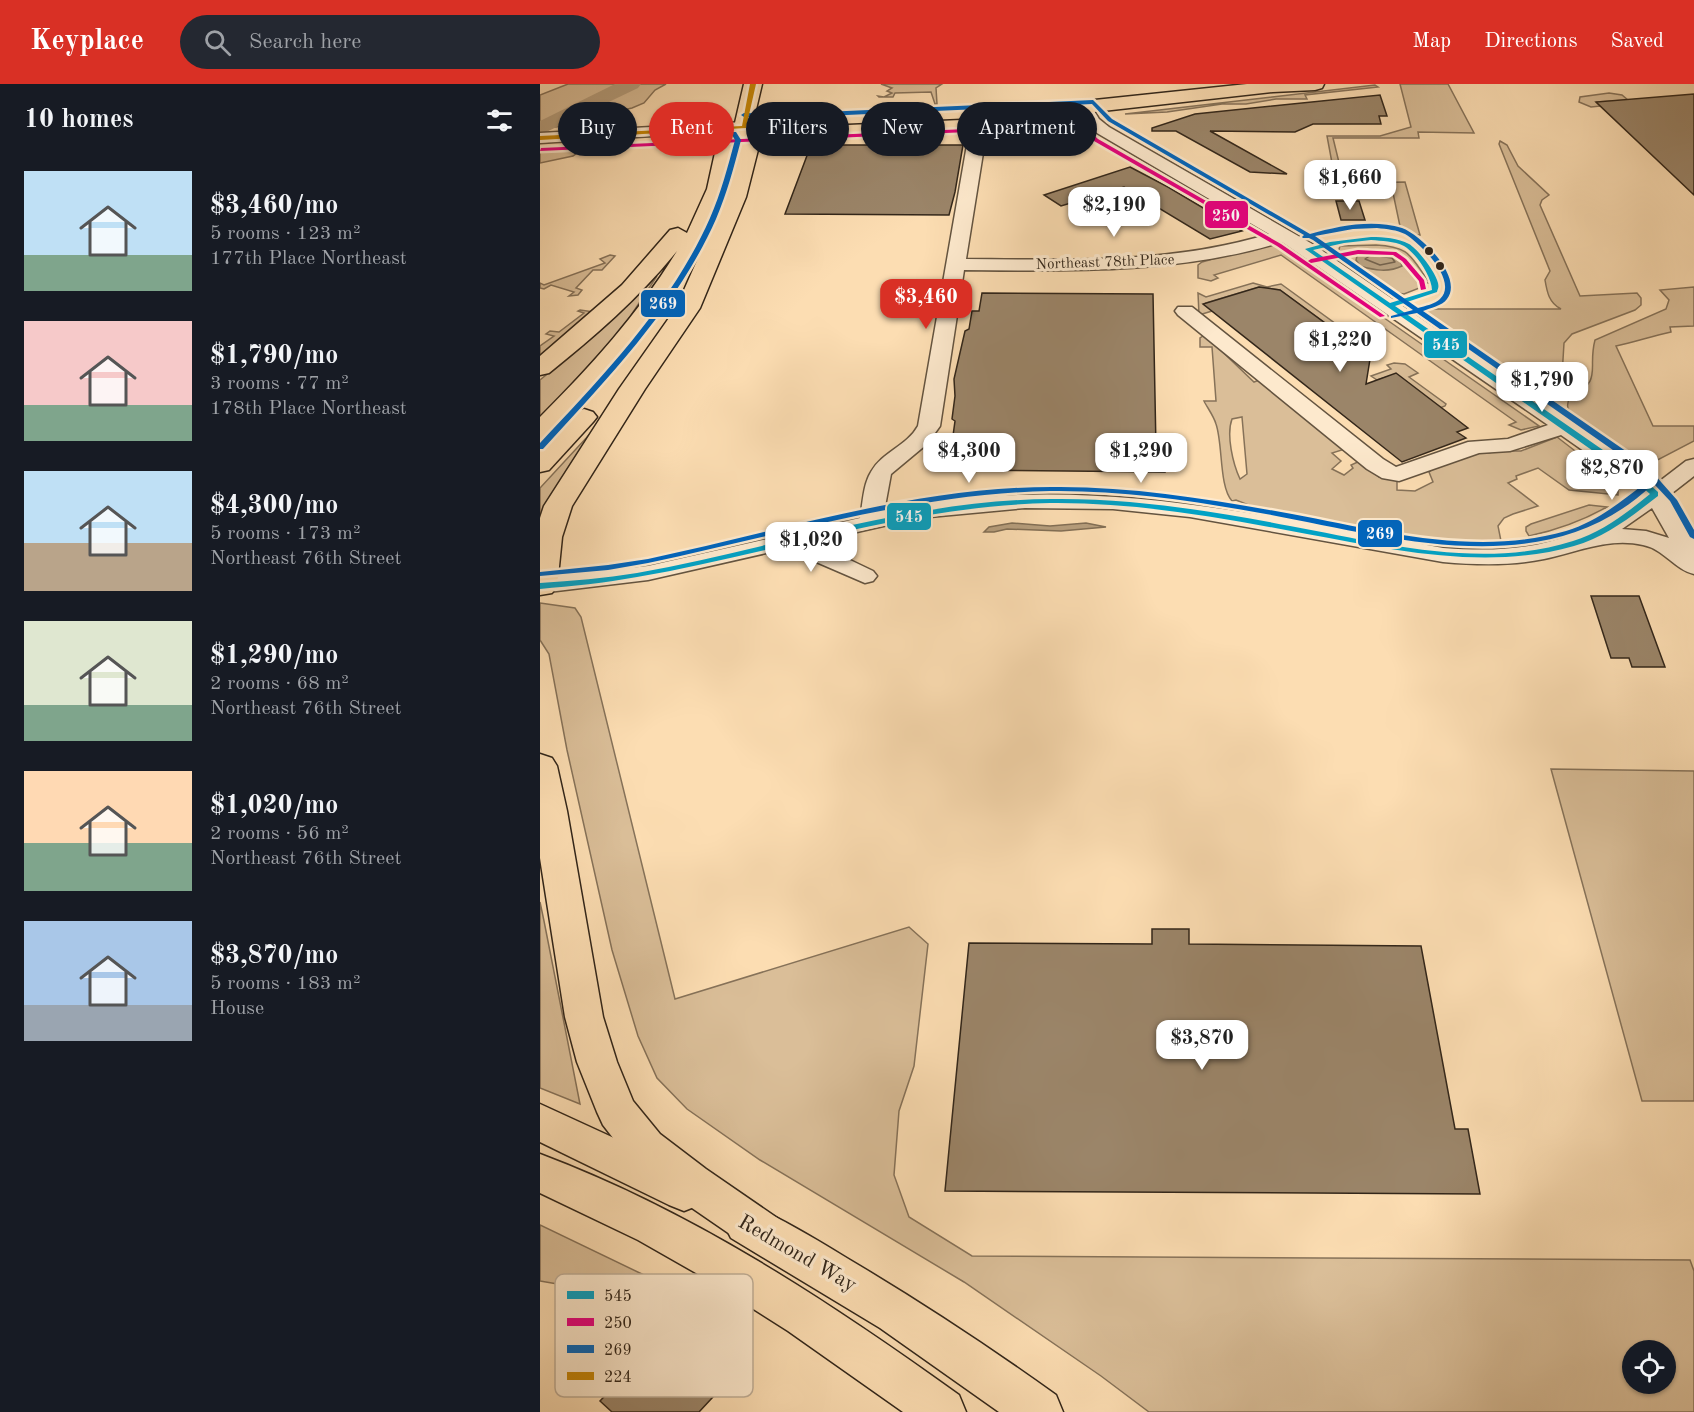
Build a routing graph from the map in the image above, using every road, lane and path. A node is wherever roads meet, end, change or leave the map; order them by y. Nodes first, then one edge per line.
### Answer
1 (753, 84) edge
2 (1315, 84) edge
3 (1097, 109) edge
4 (957, 115) edge
5 (957, 120) edge
6 (1097, 126) edge
7 (744, 127) junction
8 (540, 138) edge
9 (975, 156) edge
10 (724, 166) junction
11 (1279, 232) junction
12 (957, 260) junction
13 (708, 261) junction
14 (1185, 311) dead end
15 (540, 368) edge
16 (1563, 427) junction
17 (540, 432) edge
18 (540, 464) edge
19 (1694, 466) edge
20 (1655, 494) junction
21 (870, 521) junction
22 (1587, 538) junction
23 (763, 546) junction
24 (1694, 567) edge
25 (865, 576) dead end
26 (541, 586) edge
27 (540, 766) edge
28 (540, 1122) edge
29 (540, 1173) edge
30 (768, 1236) junction
31 (738, 1274) edge
32 (753, 1283) edge
33 (942, 1412) edge
34 (1039, 1412) edge

1 - 7 main road
2 - 3 main road
4 - 7 main road
5 - 7 main road
6 - 11 street
7 - 8 street
7 - 10 main road
7 - 13 main road
9 - 12 street
10 - 15 main road
10 - 17 main road
11 - 12 street, Northeast 78th Place
11 - 16 street
12 - 21 street
13 - 18 main road
13 - 26 main road
14 - 16 street
16 - 20 street
19 - 20 street
20 - 22 street
20 - 24 street
21 - 22 street
21 - 23 street
22 - 24 street
23 - 25 street
23 - 26 street
27 - 30 main road
28 - 30 main road, Redmond Way
29 - 31 main road
30 - 34 main road, Redmond Way
32 - 33 main road

